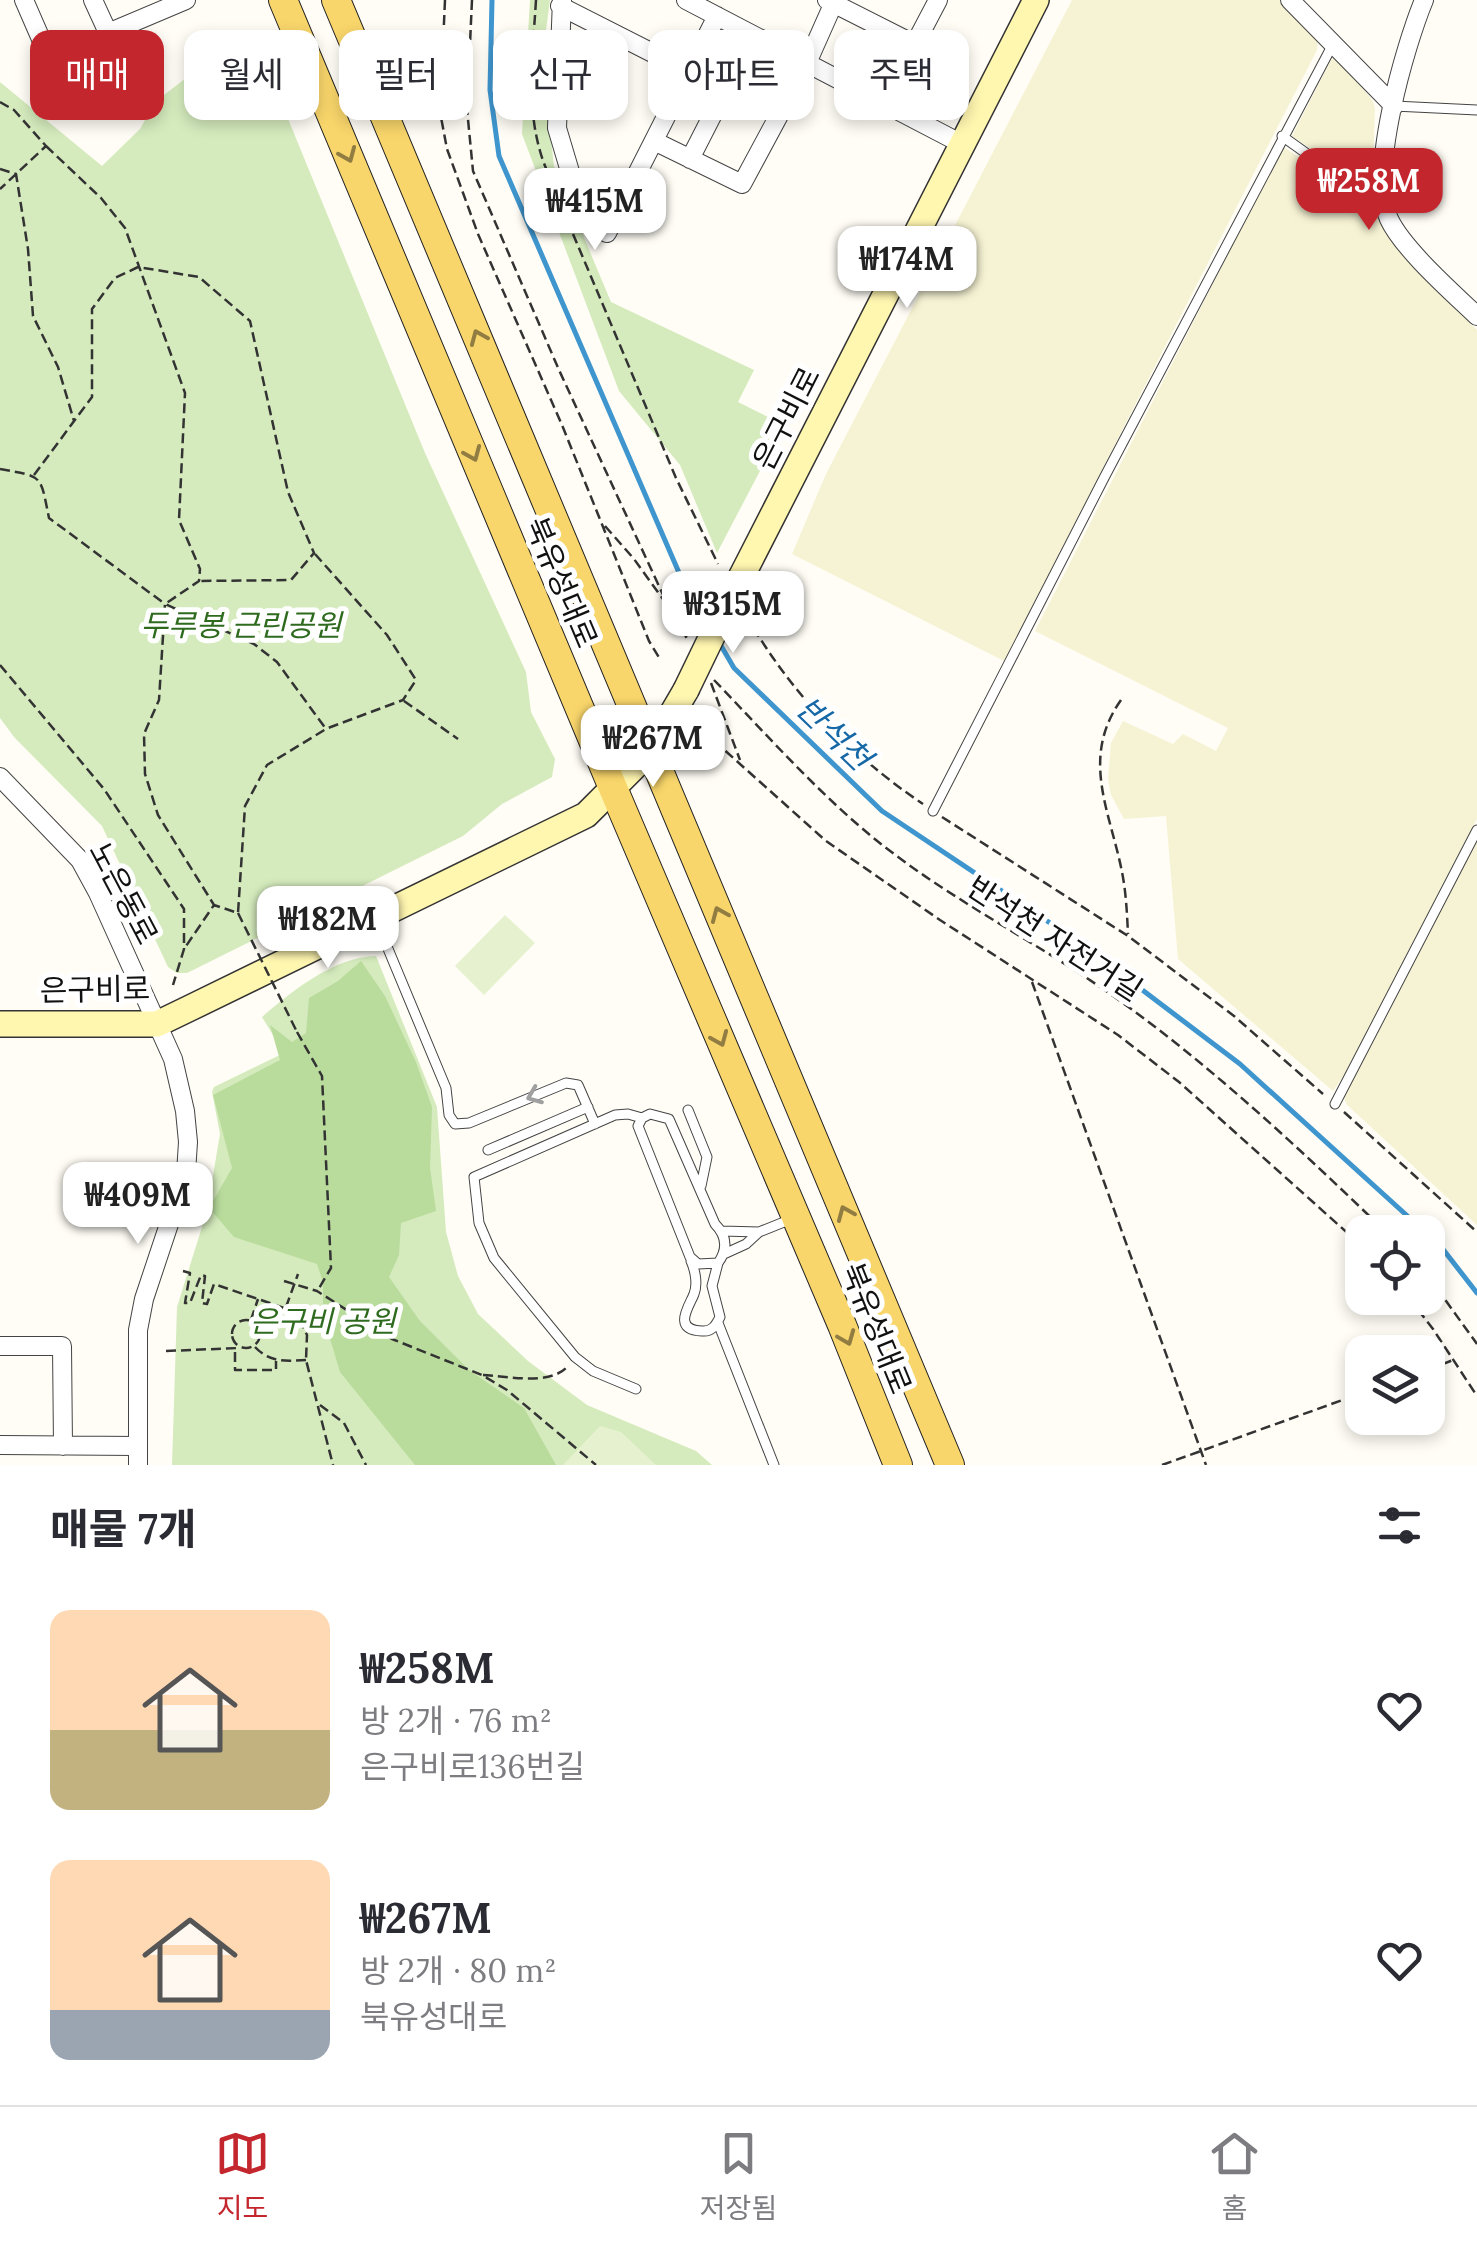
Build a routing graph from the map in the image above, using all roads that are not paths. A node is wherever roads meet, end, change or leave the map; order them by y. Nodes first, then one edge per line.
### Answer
1 (24, 0) edge
2 (93, 0) edge
3 (186, 0) edge
4 (284, 0) edge
5 (336, 0) edge
6 (686, 0) edge
7 (938, 0) edge
8 (1036, 0) edge
9 (1290, 0) edge
10 (1424, 0) edge
11 (832, 1) edge
12 (561, 3) edge
13 (717, 16) junction
14 (37, 30) edge
15 (107, 30) edge
16 (115, 30) edge
17 (710, 30) edge
18 (744, 30) edge
19 (814, 44) edge
20 (1333, 44) junction
21 (648, 50) edge
22 (814, 67) edge
23 (1394, 106) junction
24 (1477, 110) edge
25 (665, 120) edge
26 (710, 120) edge
27 (776, 120) edge
28 (1282, 136) junction
29 (654, 141) junction
30 (962, 144) junction
31 (690, 158) junction
32 (1317, 161) dead end
33 (1477, 316) edge
34 (652, 750) junction
35 (0, 778) edge
36 (613, 788) junction
37 (933, 811) road end
38 (1477, 830) edge
39 (375, 918) junction
40 (0, 1024) edge
41 (157, 1024) junction
42 (1335, 1104) road end
43 (588, 1107) junction
44 (688, 1110) dead end
45 (640, 1122) junction
46 (596, 1124) junction
47 (488, 1150) dead end
48 (700, 1186) junction
49 (796, 1217) junction
50 (722, 1231) junction
51 (759, 1232) junction
52 (690, 1257) junction
53 (721, 1258) junction
54 (718, 1323) junction
55 (709, 1330) junction
56 (721, 1335) junction
57 (0, 1346) edge
58 (636, 1389) dead end
59 (0, 1445) edge
60 (63, 1446) junction
61 (137, 1446) junction
62 (138, 1465) edge
63 (774, 1465) edge
64 (898, 1465) edge
65 (950, 1465) edge

1 - 14 street
2 - 15 street
3 - 16 street
4 -> 36 main road, 북유성대로
34 -> 5 main road, 북유성대로
6 - 13 street
7 - 11 street
8 - 30 street, 은구비로
9 - 20 street
10 - 23 street
11 - 19 street
12 - 21 street
12 - 29 street
13 - 17 street
13 - 18 street
20 - 23 street
20 - 28 lane
22 - 30 street
23 - 24 lane
23 - 33 street
25 - 29 street
26 - 31 street
27 - 31 street
28 - 32 lane
28 - 37 lane
29 - 31 street
30 - 34 street, 은구비로, bridge
34 - 36 street, 은구비로
65 -> 34 main road, 북유성대로
35 - 41 street, 노은동로
36 - 39 street, 은구비로
36 -> 49 main road, 북유성대로
38 - 42 lane
39 - 41 street, 은구비로
43 -> 39 lane
40 - 41 street, 은구비로
41 - 61 street, 노은동로
43 - 46 lane
43 - 47 lane
44 - 48 lane
45 - 46 lane
45 - 48 lane
45 - 52 lane
46 - 58 lane
48 - 50 lane
49 - 51 lane
49 -> 64 main road, 북유성대로
50 - 51 lane
50 - 53 lane
51 - 53 lane
52 - 53 lane
52 - 55 lane
53 - 54 lane
54 - 55 lane
54 - 56 lane
55 - 56 lane
56 - 63 lane
57 - 60 street
59 - 60 street
60 - 61 street
61 - 62 street, 노은동로

